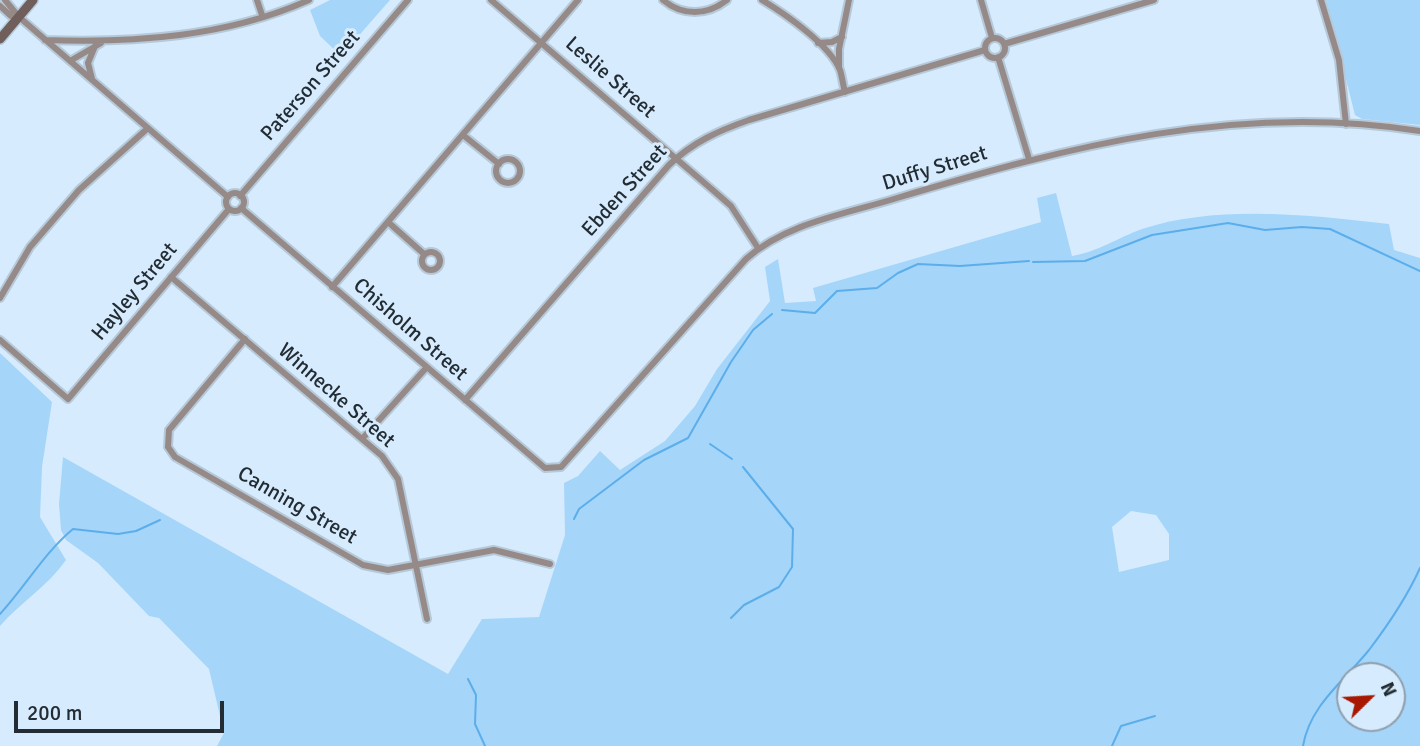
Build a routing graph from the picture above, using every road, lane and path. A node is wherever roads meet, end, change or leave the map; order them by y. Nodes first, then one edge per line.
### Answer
1 (5, 0) edge
2 (33, 0) edge
3 (257, 0) edge
4 (309, 0) edge
5 (408, 0) edge
6 (491, 0) edge
7 (578, 0) edge
8 (663, 0) edge
9 (727, 0) edge
10 (762, 0) edge
11 (849, 0) edge
12 (981, 0) edge
13 (1154, 0) edge
14 (1321, 0) edge
15 (0, 6) edge
16 (262, 15) junction
17 (19, 17) junction
18 (842, 37) junction
19 (992, 38) junction
20 (0, 39) edge
21 (46, 40) junction
22 (542, 43) junction
23 (817, 43) junction
24 (99, 44) junction
25 (1004, 44) junction
26 (985, 50) junction
27 (998, 57) junction
28 (70, 61) junction
29 (839, 69) junction
30 (92, 80) junction
31 (845, 92) junction
32 (1346, 124) junction
33 (148, 128) junction
34 (1420, 131) edge
35 (463, 135) junction
36 (676, 158) junction
37 (1029, 159) junction
38 (499, 164) dead end
39 (240, 196) junction
40 (228, 197) junction
41 (241, 208) junction
42 (229, 209) junction
43 (388, 222) junction
44 (758, 248) junction
45 (424, 254) dead end
46 (171, 277) junction
47 (332, 287) junction
48 (0, 298) edge
49 (245, 339) junction
50 (0, 340) edge
51 (427, 367) junction
52 (465, 400) junction
53 (362, 439) junction
54 (561, 467) joint
55 (550, 564) dead end
56 (415, 565) junction
57 (427, 619) dead end

1 - 17 street
2 - 17 main road
3 - 16 street
4 - 16 street
5 - 39 street, Paterson Street
6 - 22 street, Leslie Street
7 - 22 street
8 - 9 street
10 - 23 street
11 - 18 street
12 - 19 street
13 - 25 street
14 - 32 street
15 - 17 street
16 - 24 street
17 - 20 main road
17 - 21 street
18 - 23 street
18 - 29 street
19 - 25 street
19 - 26 street
21 - 24 street
21 - 28 street
22 - 35 street
22 - 36 street, Leslie Street
23 - 29 street
24 - 28 street
24 - 30 street
25 - 27 street
26 - 27 street
26 - 31 street, Ebden Street
27 - 37 street
28 - 30 street
29 - 31 street
30 - 33 street
31 - 36 street, Ebden Street
32 - 34 street, Duffy Street
32 - 37 street, Duffy Street
33 - 40 street
33 - 48 street
35 - 38 street
35 - 43 street
36 - 44 street, Leslie Street
36 - 52 street, Ebden Street
37 - 44 street, Duffy Street
39 - 40 street
39 - 41 street
40 - 42 street
41 - 42 street
41 - 47 street, Chisholm Street
42 - 46 street, Hayley Street
43 - 45 street
43 - 47 street
44 - 54 street, Duffy Street
46 - 49 street, Winnecke Street
46 - 50 street, Hayley Street
47 - 51 street, Chisholm Street
49 - 53 street, Winnecke Street
49 - 56 street, Canning Street
51 - 52 street, Chisholm Street
51 - 53 street
52 - 54 street, Chisholm Street
53 - 56 street, Winnecke Street
55 - 56 street, Canning Street
56 - 57 street, Winnecke Street

